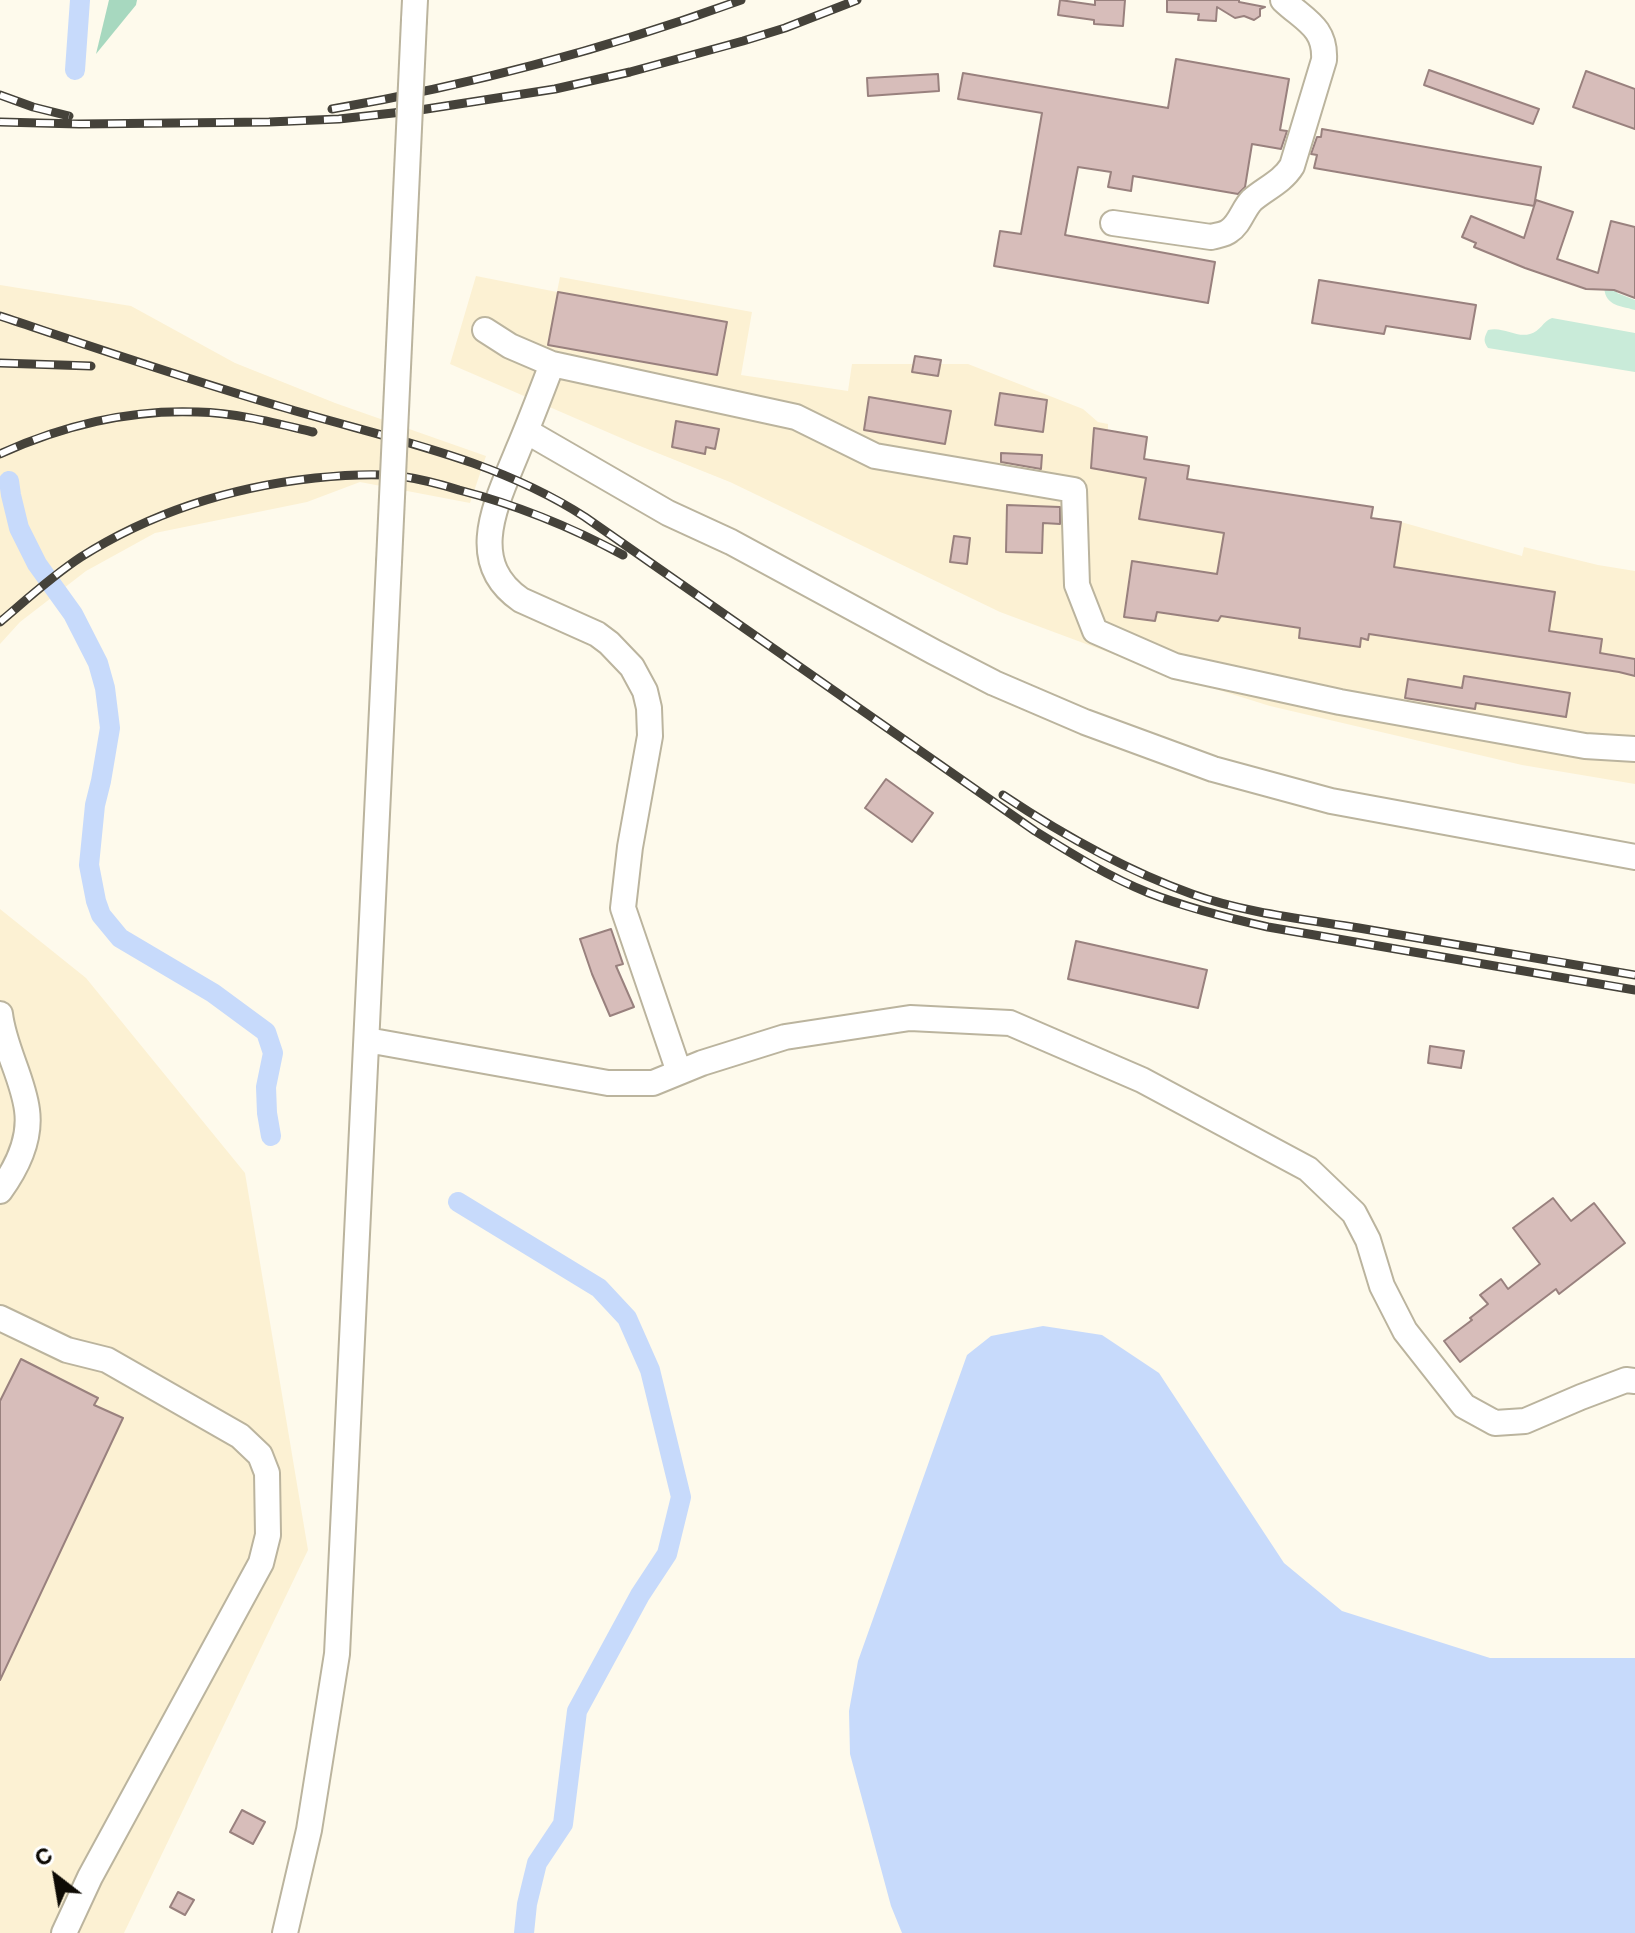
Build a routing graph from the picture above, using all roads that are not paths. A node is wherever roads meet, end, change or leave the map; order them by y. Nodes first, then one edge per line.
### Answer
1 (1283, 0) edge
2 (414, 10) edge
3 (1113, 223) dead end
4 (485, 330) dead end
5 (552, 364) junction
6 (526, 431) junction
7 (1635, 749) edge
8 (1635, 857) edge
9 (0, 1014) edge
10 (367, 1040) junction
11 (679, 1072) junction
12 (0, 1191) edge
13 (0, 1318) edge
14 (1635, 1381) edge
15 (64, 1933) edge
16 (285, 1933) edge

1 - 3 street
2 - 10 street, bridge
4 - 5 street
5 - 6 street
5 - 7 street
6 - 8 street
6 - 11 street
9 - 12 street
10 - 11 street
10 - 16 street
11 - 14 street
13 - 15 street

